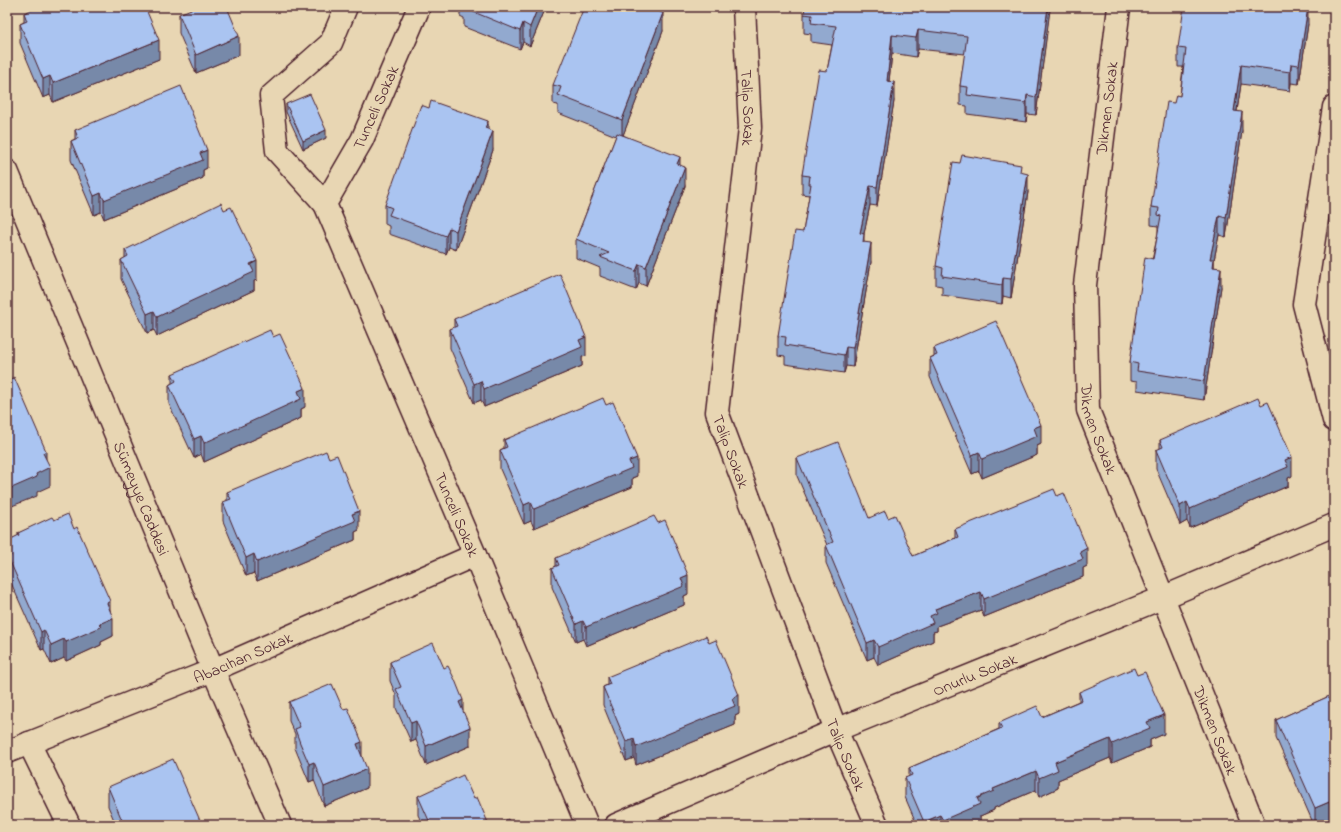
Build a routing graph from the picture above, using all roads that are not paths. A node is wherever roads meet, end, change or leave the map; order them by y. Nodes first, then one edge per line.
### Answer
1 (346, 7) edge
2 (419, 7) edge
3 (744, 7) edge
4 (1119, 7) edge
5 (1334, 107) edge
6 (7, 171) edge
7 (325, 204) junction
8 (1334, 420) edge
9 (1334, 525) edge
10 (475, 555) junction
11 (1162, 598) junction
12 (213, 670) junction
13 (836, 730) junction
14 (29, 743) junction
15 (7, 752) edge
16 (69, 825) edge
17 (280, 825) edge
18 (587, 825) edge
19 (616, 825) edge
20 (877, 825) edge
21 (1254, 825) edge

1 - 7 street, Tunceli Sokak
2 - 7 street, Tunceli Sokak
3 - 13 street, Talip Sokak
4 - 11 street, Dikmen Sokak
5 - 8 street
6 - 12 street, Sümeyye Caddesi
7 - 10 street, Tunceli Sokak
9 - 11 street, Onurlu Sokak
10 - 12 street, Abacıhan Sokak
10 - 18 street, Tunceli Sokak
11 - 13 street, Onurlu Sokak
11 - 21 street, Dikmen Sokak
12 - 14 street, Abacıhan Sokak
12 - 17 street, Sümeyye Caddesi
13 - 19 street, Onurlu Sokak
13 - 20 street, Talip Sokak
14 - 15 street, Abacıhan Sokak
14 - 16 street

